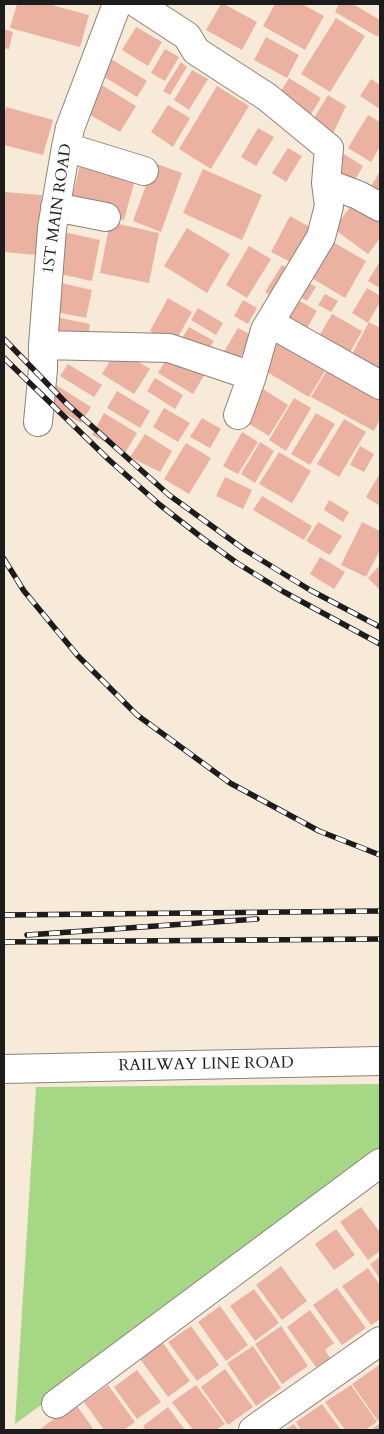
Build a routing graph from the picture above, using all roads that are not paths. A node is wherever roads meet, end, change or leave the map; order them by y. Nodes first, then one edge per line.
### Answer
1 (117, 4) edge
2 (138, 4) edge
3 (66, 146) junction
4 (144, 171) dead end
5 (326, 183) junction
6 (55, 207) junction
7 (380, 207) edge
8 (106, 217) dead end
9 (270, 323) junction
10 (42, 345) junction
11 (252, 376) junction
12 (380, 385) edge
13 (238, 415) dead end
14 (38, 422) dead end
15 (4, 1053) edge
16 (380, 1061) edge
17 (32, 1069) junction
18 (4, 1070) edge
19 (380, 1163) edge
20 (380, 1341) edge
21 (56, 1404) dead end
22 (253, 1430) edge

1 - 3 street, 1ST MAIN ROAD
2 - 5 street
3 - 4 street
3 - 6 street, 1ST MAIN ROAD
5 - 7 street
5 - 9 street
6 - 8 street
6 - 10 street, 1ST MAIN ROAD
9 - 11 street
9 - 12 street
10 - 11 street
10 - 14 street, 1ST MAIN ROAD
11 - 13 street
15 - 17 street
16 - 17 street, RAILWAY LINE ROAD
17 - 18 street, RAILWAY LINE ROAD
19 - 21 street
20 - 22 street

